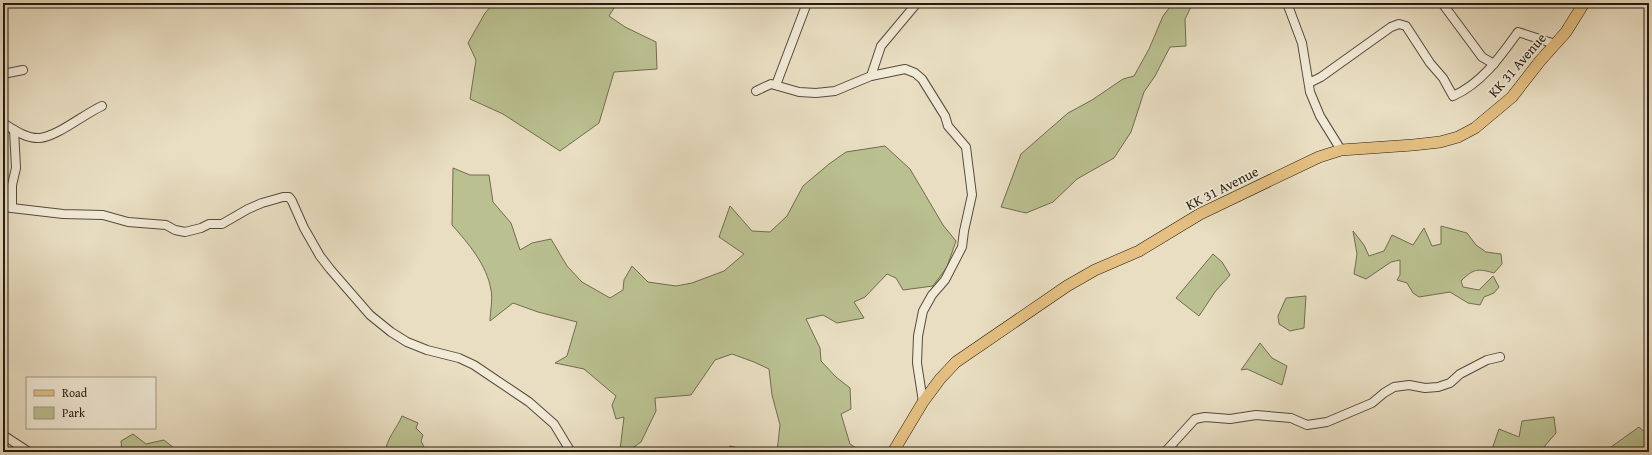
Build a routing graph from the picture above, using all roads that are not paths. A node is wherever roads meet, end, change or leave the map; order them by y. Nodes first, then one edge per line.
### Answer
1 (807, 3) edge
2 (917, 3) edge
3 (1287, 3) edge
4 (1442, 3) edge
5 (1584, 3) edge
6 (1555, 44) junction
7 (1494, 64) junction
8 (23, 70) dead end
9 (3, 74) edge
10 (871, 76) junction
11 (1311, 82) dead end
12 (776, 85) junction
13 (756, 92) dead end
14 (102, 106) dead end
15 (3, 123) edge
16 (14, 130) junction
17 (1341, 150) junction
18 (3, 206) edge
19 (12, 207) junction
20 (1500, 357) dead end
21 (923, 402) junction
22 (3, 435) edge
23 (29, 452) edge
24 (571, 452) edge
25 (893, 452) edge
26 (1165, 452) edge

1 - 12 street
2 - 10 street
3 - 17 street
4 - 7 street
5 - 6 main road, KK 31 Avenue
6 - 7 street
6 - 17 main road, KK 31 Avenue
7 - 11 street
8 - 9 street
10 - 12 street
10 - 21 street
12 - 13 street
14 - 16 street
15 - 16 street
16 - 19 street
17 - 21 main road, KK 31 Avenue
18 - 19 street
19 - 24 street
20 - 26 street
21 - 25 main road, KK 31 Avenue
22 - 23 street

